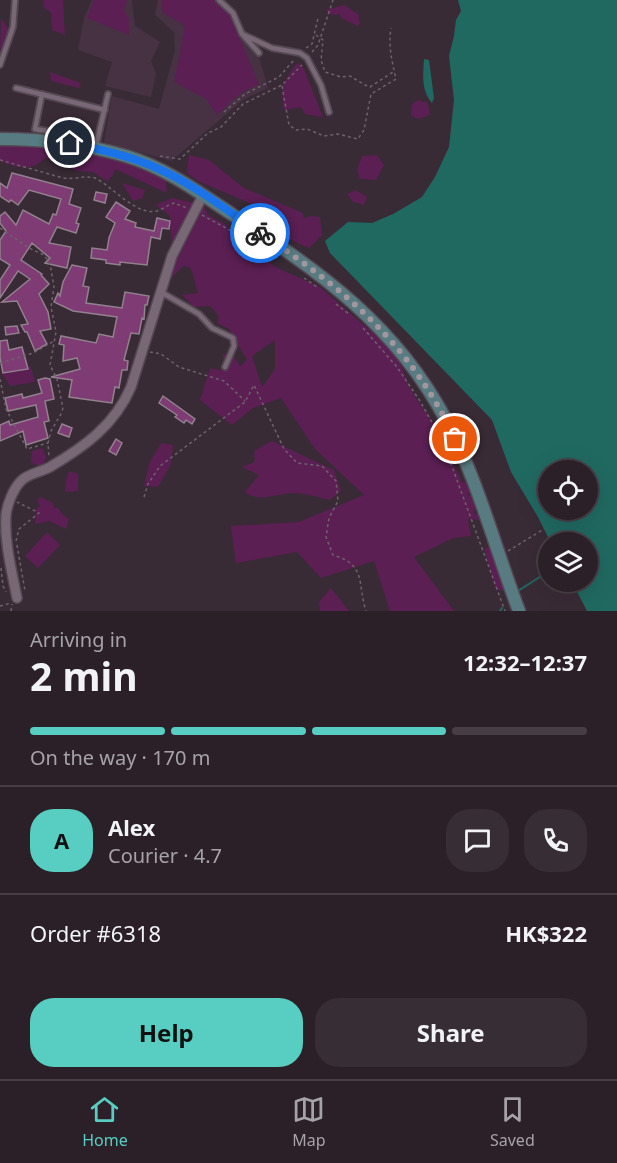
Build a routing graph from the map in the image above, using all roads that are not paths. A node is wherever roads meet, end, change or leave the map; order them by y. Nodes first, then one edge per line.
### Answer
1 (15, 0) edge
2 (219, 0) edge
3 (242, 34) junction
4 (260, 53) dead end
5 (0, 65) edge
6 (16, 88) dead end
7 (42, 94) junction
8 (108, 94) dead end
9 (105, 110) junction
10 (329, 112) dead end
11 (0, 139) edge
12 (96, 147) junction
13 (203, 195) junction
14 (161, 292) junction
15 (225, 367) dead end
16 (17, 598) road end
17 (519, 611) edge

1 - 5 lane
2 - 3 lane
3 - 4 lane
3 - 10 lane
6 - 7 lane
7 - 9 lane
7 - 12 lane
8 - 9 lane
9 - 12 lane
11 - 12 main road
12 - 13 main road
13 - 14 street
13 - 17 main road
14 - 15 lane
14 - 16 street

